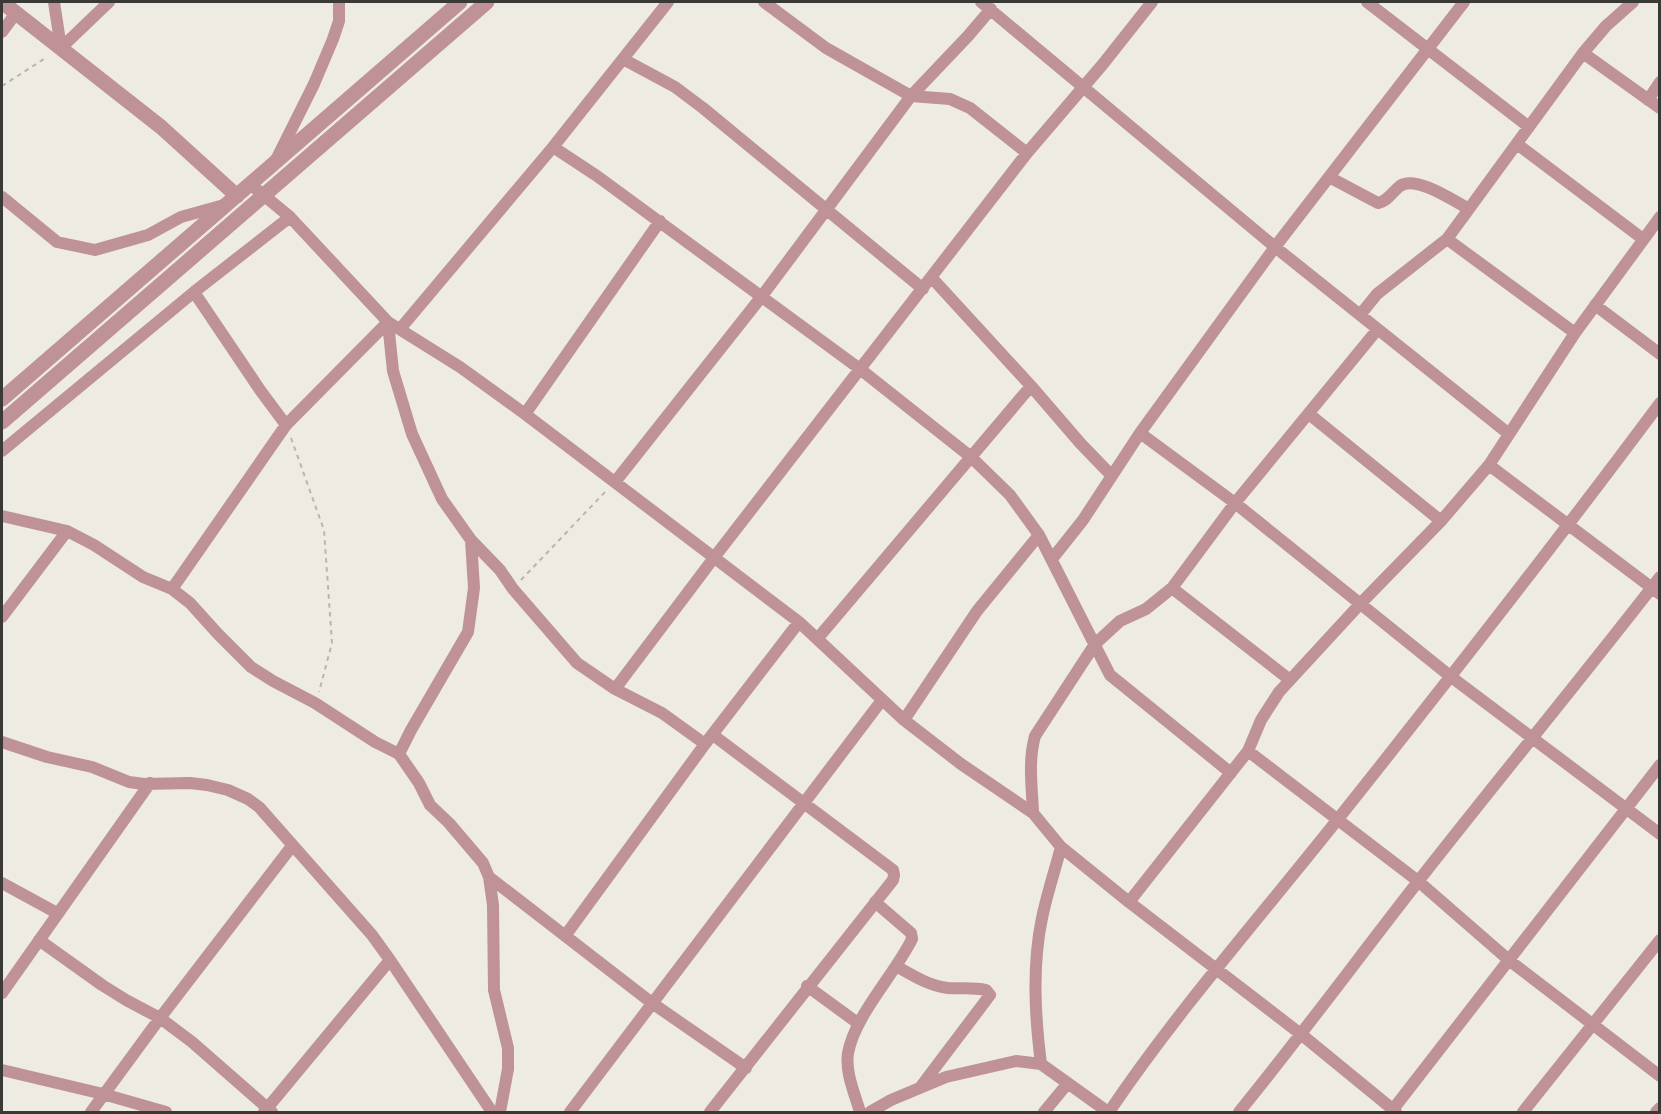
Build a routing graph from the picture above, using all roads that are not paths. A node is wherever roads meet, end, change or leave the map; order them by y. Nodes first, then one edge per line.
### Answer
1 (2, 2) edge
2 (54, 2) edge
3 (109, 2) edge
4 (339, 2) edge
5 (460, 2) edge
6 (487, 2) edge
7 (668, 2) edge
8 (764, 2) edge
9 (1152, 2) edge
10 (1367, 2) edge
11 (1464, 2) edge
12 (1633, 2) edge
13 (986, 5) edge
14 (16, 13) junction
15 (2, 32) edge
16 (61, 48) junction
17 (1428, 48) junction
18 (1584, 53) junction
19 (623, 59) junction
20 (1659, 82) edge
21 (1082, 88) junction
22 (910, 96) junction
23 (1648, 100) junction
24 (1659, 108) edge
25 (1530, 127) junction
26 (1517, 144) junction
27 (553, 147) junction
28 (1026, 153) junction
29 (275, 161) junction
30 (1329, 177) junction
31 (250, 184) junction
32 (263, 196) junction
33 (2, 197) edge
34 (233, 200) junction
35 (827, 209) junction
36 (1469, 209) junction
37 (290, 217) junction
38 (1659, 217) edge
39 (660, 221) junction
40 (1447, 239) junction
41 (1643, 239) junction
42 (1275, 247) junction
43 (932, 278) junction
44 (923, 289) junction
45 (194, 292) junction
46 (762, 296) junction
47 (1595, 305) junction
48 (1360, 315) junction
49 (388, 322) junction
50 (399, 329) junction
51 (1377, 330) junction
52 (1575, 333) junction
53 (1659, 354) edge
54 (860, 369) junction
55 (1031, 386) junction
56 (2, 399) edge
57 (1659, 403) edge
58 (525, 414) junction
59 (1309, 414) junction
60 (2, 422) edge
61 (286, 425) junction
62 (1140, 433) junction
63 (1509, 434) junction
64 (2, 451) edge
65 (971, 457) junction
66 (1489, 465) junction
67 (1112, 476) junction
68 (615, 482) junction
69 (1235, 503) junction
70 (2, 516) edge
71 (1441, 522) junction
72 (1569, 525) junction
73 (67, 531) junction
74 (1039, 535) junction
75 (471, 540) junction
76 (713, 559) junction
77 (1052, 560) junction
78 (1657, 586) edge
79 (1172, 588) junction
80 (172, 589) junction
81 (1361, 603) junction
82 (2, 617) edge
83 (799, 622) junction
84 (818, 638) junction
85 (1095, 644) junction
86 (1450, 676) junction
87 (1290, 680) junction
88 (615, 689) junction
89 (882, 700) junction
90 (904, 720) junction
91 (1531, 737) junction
92 (709, 740) junction
93 (2, 742) edge
94 (1248, 751) junction
95 (399, 754) junction
96 (1659, 765) edge
97 (1231, 773) junction
98 (150, 783) junction
99 (805, 804) junction
100 (1626, 809) junction
101 (1033, 813) junction
102 (1337, 820) junction
103 (1659, 834) edge
104 (292, 846) junction
105 (1061, 846) junction
106 (489, 877) junction
107 (1418, 881) junction
108 (2, 883) edge
109 (875, 902) junction
110 (1129, 902) junction
111 (57, 913) junction
112 (565, 936) junction
113 (39, 940) junction
114 (1659, 940) edge
115 (390, 960) junction
116 (1510, 961) junction
117 (896, 966) junction
118 (1217, 968) junction
119 (807, 986) junction
120 (2, 993) edge
121 (652, 1003) junction
122 (160, 1017) junction
123 (1592, 1023) junction
124 (859, 1024) junction
125 (1302, 1035) junction
126 (1041, 1064) junction
127 (746, 1068) junction
128 (2, 1070) edge
129 (1659, 1076) edge
130 (1068, 1083) junction
131 (921, 1087) junction
132 (103, 1094) junction
133 (1659, 1108) edge
134 (268, 1111) edge
135 (1393, 1112) edge
136 (91, 1113) edge
137 (166, 1113) edge
138 (492, 1113) edge
139 (500, 1113) edge
140 (570, 1113) edge
141 (710, 1113) edge
142 (860, 1113) edge
143 (870, 1113) edge
144 (1044, 1113) edge
145 (1109, 1113) edge
146 (1239, 1113) edge
147 (1523, 1113) edge
148 (1656, 1113) edge

1 - 14 street
2 - 16 street
3 - 16 street
4 - 29 street
5 - 29 street
6 - 32 street
7 - 19 street
8 - 22 street
9 - 21 street
10 - 17 street
11 - 17 street
12 - 18 street
13 - 21 street
13 - 22 street
14 - 15 street
14 - 16 street
16 - 34 street
17 - 25 street
17 - 30 street
18 - 23 street
18 - 25 street
19 - 27 street
19 - 35 street
20 - 23 street
21 - 28 street
21 - 42 street
22 - 28 street
22 - 35 street
23 - 24 street
25 - 26 street
26 - 36 street
26 - 41 street
27 - 39 street
27 - 50 street
28 - 43 street
29 - 31 street
30 - 36 street
30 - 42 street
31 - 32 street
31 - 34 street
32 - 37 street
32 - 60 street
33 - 34 street
34 - 56 street
35 - 44 street
35 - 46 street
36 - 40 street
37 - 45 street
37 - 49 street
38 - 41 street
39 - 46 street
39 - 58 street
40 - 48 street
40 - 52 street
41 - 47 street
42 - 48 street
42 - 62 street
43 - 44 street
43 - 55 street
44 - 54 street
45 - 61 street
45 - 64 street
46 - 54 street
46 - 68 street
47 - 52 street
47 - 53 street
48 - 51 street
49 - 50 street
49 - 61 street
49 - 75 street
50 - 58 street
51 - 59 street
51 - 63 street
52 - 63 street
54 - 65 street
54 - 76 street
55 - 65 street
55 - 67 street
57 - 72 street
58 - 68 street
59 - 69 street
59 - 71 street
61 - 80 street
62 - 67 street
62 - 69 street
63 - 66 street
65 - 74 street
65 - 84 street
66 - 71 street
66 - 72 street
67 - 77 street
68 - 76 street
69 - 79 street
69 - 81 street
70 - 73 street
71 - 81 street
72 - 78 street
72 - 86 street
73 - 80 street
73 - 82 street
74 - 77 street
74 - 90 street
75 - 88 street
75 - 95 street
76 - 83 street
76 - 88 street
77 - 85 street
78 - 91 street
79 - 85 street
79 - 87 street
80 - 95 street
81 - 86 street
81 - 87 street
83 - 84 street
83 - 92 street
84 - 89 street
85 - 97 street
85 - 101 street
86 - 91 street
86 - 102 street
87 - 94 street
88 - 92 street
89 - 90 street
89 - 99 street
90 - 101 street
91 - 100 street
91 - 107 street
92 - 99 street
92 - 112 street
93 - 98 street
94 - 97 street
94 - 102 street
95 - 106 street
96 - 100 street
97 - 110 street
98 - 104 street
98 - 111 street
99 - 109 street
99 - 121 street
100 - 103 street
100 - 116 street
101 - 105 street
102 - 107 street
102 - 118 street
104 - 115 street
104 - 122 street
105 - 110 street
105 - 126 street
106 - 112 street
106 - 139 street
107 - 116 street
107 - 125 street
108 - 111 street
109 - 117 street
109 - 119 street
110 - 118 street
111 - 113 street
112 - 121 street
113 - 120 street
113 - 122 street
114 - 123 street
115 - 134 street
115 - 138 street
116 - 123 street
116 - 135 street
117 - 124 street
117 - 131 street
118 - 125 street
118 - 145 street
119 - 124 street
119 - 127 street
121 - 127 street
121 - 140 street
122 - 132 street
122 - 134 street
123 - 129 street
123 - 147 street
124 - 142 street
125 - 135 street
125 - 146 street
126 - 130 street
126 - 131 street
127 - 141 street
128 - 132 street
130 - 144 street
130 - 145 street
131 - 143 street
132 - 136 street
132 - 137 street
133 - 148 street

